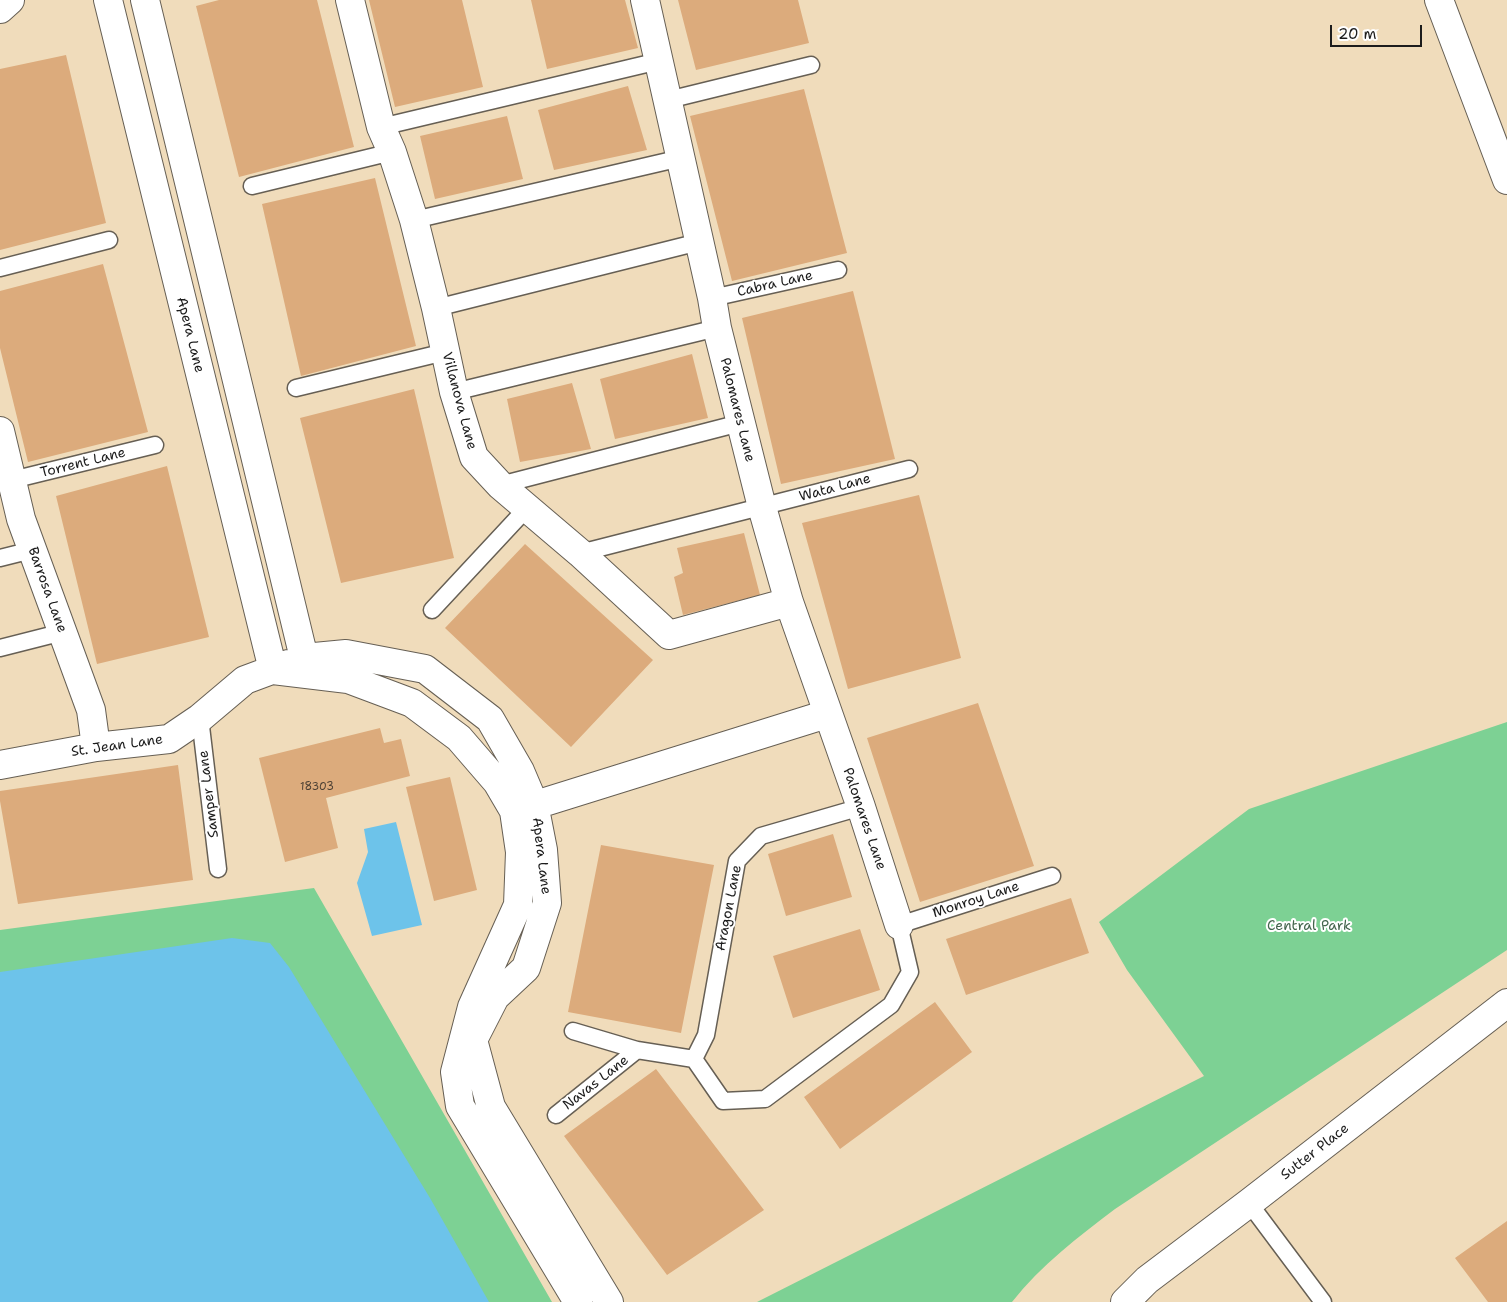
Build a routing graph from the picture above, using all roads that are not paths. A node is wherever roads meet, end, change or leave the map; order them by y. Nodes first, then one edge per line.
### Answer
1 (10, 0) edge
2 (108, 0) edge
3 (145, 0) edge
4 (350, 0) edge
5 (645, 0) edge
6 (1439, 0) edge
7 (0, 8) edge
8 (659, 61) junction
9 (811, 65) dead end
10 (668, 100) junction
11 (381, 127) junction
12 (392, 152) junction
13 (681, 158) junction
14 (1507, 180) edge
15 (252, 186) dead end
16 (414, 220) junction
17 (109, 240) dead end
18 (699, 242) junction
19 (0, 268) edge
20 (838, 270) dead end
21 (712, 298) junction
22 (436, 308) junction
23 (717, 328) junction
24 (445, 352) junction
25 (296, 388) dead end
26 (454, 392) junction
27 (740, 423) junction
28 (0, 431) edge
29 (155, 445) dead end
30 (6, 465) edge
31 (909, 469) dead end
32 (500, 485) junction
33 (762, 507) junction
34 (526, 508) junction
35 (32, 550) junction
36 (580, 553) junction
37 (0, 558) edge
38 (789, 602) junction
39 (432, 610) dead end
40 (63, 632) junction
41 (0, 648) edge
42 (304, 658) junction
43 (272, 670) junction
44 (827, 714) junction
45 (200, 718) junction
46 (96, 747) junction
47 (0, 765) edge
48 (860, 806) junction
49 (524, 808) junction
50 (218, 869) dead end
51 (1052, 876) dead end
52 (899, 925) junction
53 (1507, 1003) edge
54 (573, 1032) dead end
55 (637, 1050) junction
56 (694, 1059) junction
57 (556, 1115) dead end
58 (1249, 1203) junction
59 (578, 1302) edge
60 (609, 1302) edge
61 (1125, 1302) edge
62 (1323, 1302) edge

1 - 7 street
2 - 43 street, Apera Lane
3 - 42 street
4 - 11 street, Villanova Lane
5 - 8 street, Palomares Lane
6 - 14 street
8 - 10 street, Palomares Lane
8 - 11 lane
9 - 10 lane
10 - 13 street, Palomares Lane
11 - 12 street, Villanova Lane
12 - 15 lane
12 - 16 street, Villanova Lane
13 - 16 lane
13 - 18 street, Palomares Lane
16 - 22 street, Villanova Lane
17 - 19 lane
18 - 21 street, Palomares Lane
18 - 22 lane
20 - 21 lane, Cabra Lane
21 - 23 street, Palomares Lane
22 - 24 street, Villanova Lane
23 - 26 lane
23 - 27 street, Palomares Lane
24 - 25 lane
24 - 26 street, Villanova Lane
26 - 32 street, Villanova Lane
27 - 32 lane
27 - 33 street, Palomares Lane
28 - 30 street, Barrosa Lane
29 - 30 lane, Torrent Lane
30 - 35 street, Barrosa Lane
31 - 33 lane, Wata Lane
32 - 34 street, Villanova Lane
33 - 36 lane, Wata Lane
33 - 38 street, Palomares Lane
34 - 36 street, Villanova Lane
34 - 39 lane
35 - 37 lane
35 - 40 street, Barrosa Lane
36 - 38 street, Villanova Lane
38 - 44 street, Palomares Lane
40 - 41 lane
40 - 46 street, Barrosa Lane
42 - 43 street, Apera Lane
42 - 49 street, Apera Lane
43 - 45 street, St. Jean Lane
43 - 49 street, Apera Lane
44 - 48 street, Palomares Lane
44 - 49 street
45 - 46 street, St. Jean Lane
45 - 50 lane, Samper Lane
46 - 47 street, St. Jean Lane
48 - 52 street, Palomares Lane
48 - 56 lane, Aragon Lane
49 - 59 street, Apera Lane
49 - 60 street, Apera Lane
51 - 52 lane, Monroy Lane
52 - 56 lane
53 - 58 street, Sutter Place
54 - 55 lane
55 - 56 lane
55 - 57 lane, Navas Lane
58 - 61 street, Sutter Place
58 - 62 lane

